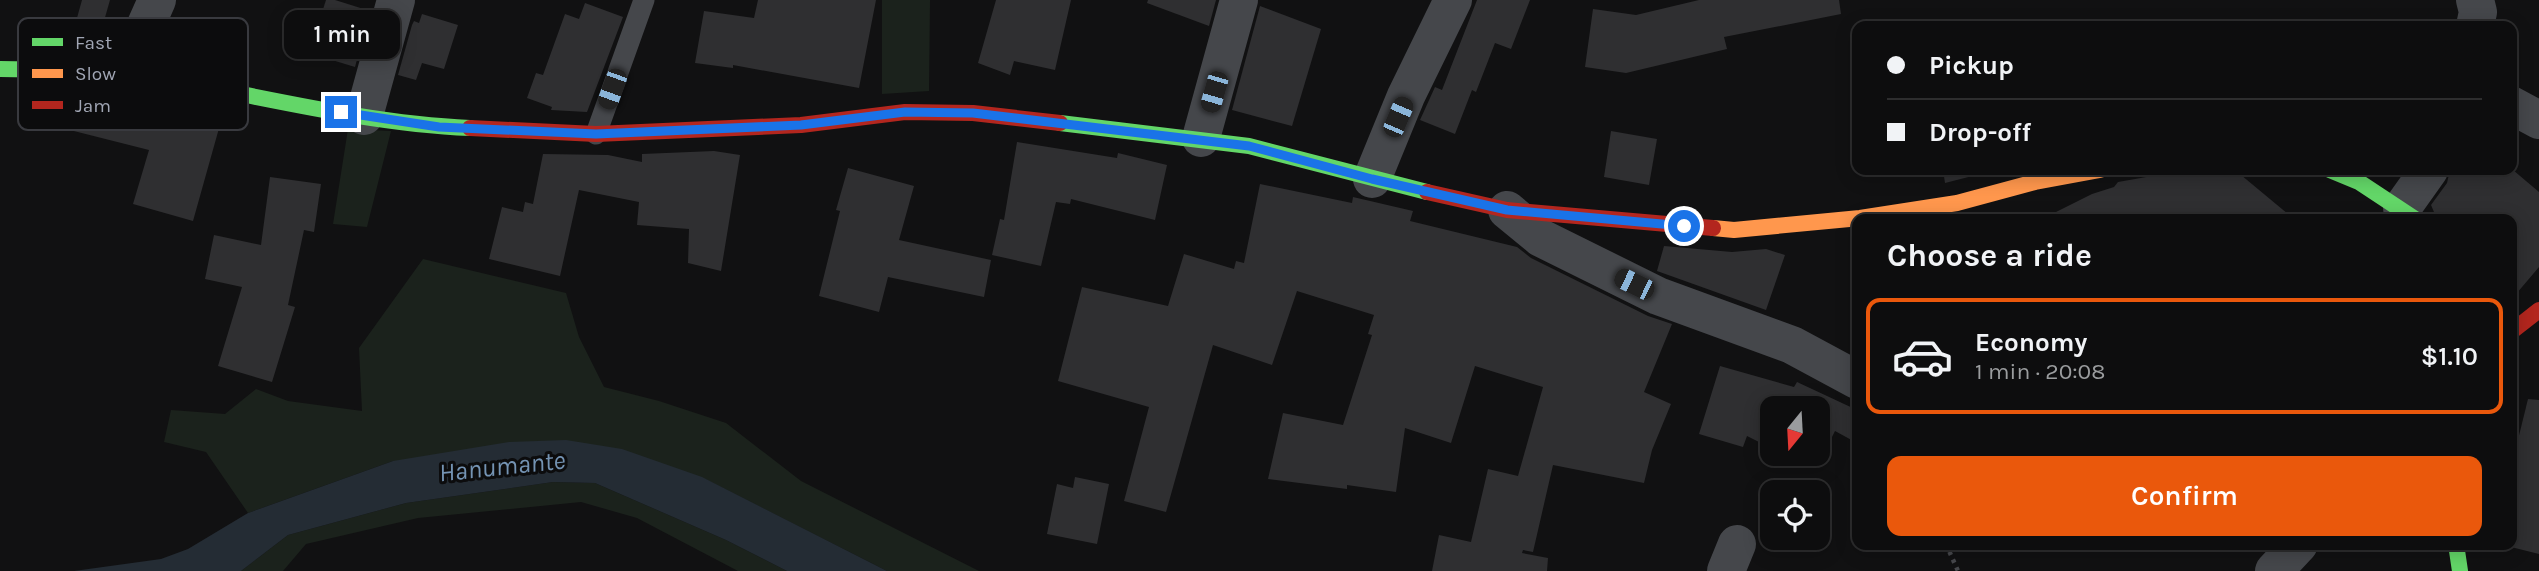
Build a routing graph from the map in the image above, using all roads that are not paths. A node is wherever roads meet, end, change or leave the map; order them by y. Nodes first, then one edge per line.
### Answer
1 (157, 0) edge
2 (396, 0) edge
3 (643, 0) edge
4 (1239, 0) edge
5 (1453, 0) edge
6 (2475, 0) edge
7 (149, 18) edge
8 (2476, 21) edge
9 (0, 69) edge
10 (18, 69) edge
11 (248, 96) edge
12 (2517, 108) edge
13 (364, 116) junction
14 (2539, 120) edge
15 (596, 134) junction
16 (1201, 138) junction
17 (2073, 175) edge
18 (2342, 175) edge
19 (2427, 175) edge
20 (1372, 179) junction
21 (1507, 210) junction
22 (2408, 213) edge
23 (1886, 214) edge
24 (1852, 219) edge
25 (2539, 310) edge
26 (2517, 324) edge
27 (1852, 377) edge
28 (2293, 550) edge
29 (2457, 550) edge
30 (2274, 571) edge
31 (2460, 571) edge

1 - 7 street
2 - 13 street
3 - 15 lane
4 - 16 street
5 - 20 street
6 - 8 street
9 - 10 street
11 - 13 street
12 - 14 street
13 - 15 street
15 - 16 street
16 - 20 street
17 - 23 street
18 - 22 street
19 - 22 street
20 - 21 street
21 - 24 street
21 - 27 street
25 - 26 street
28 - 30 street
29 - 31 street

